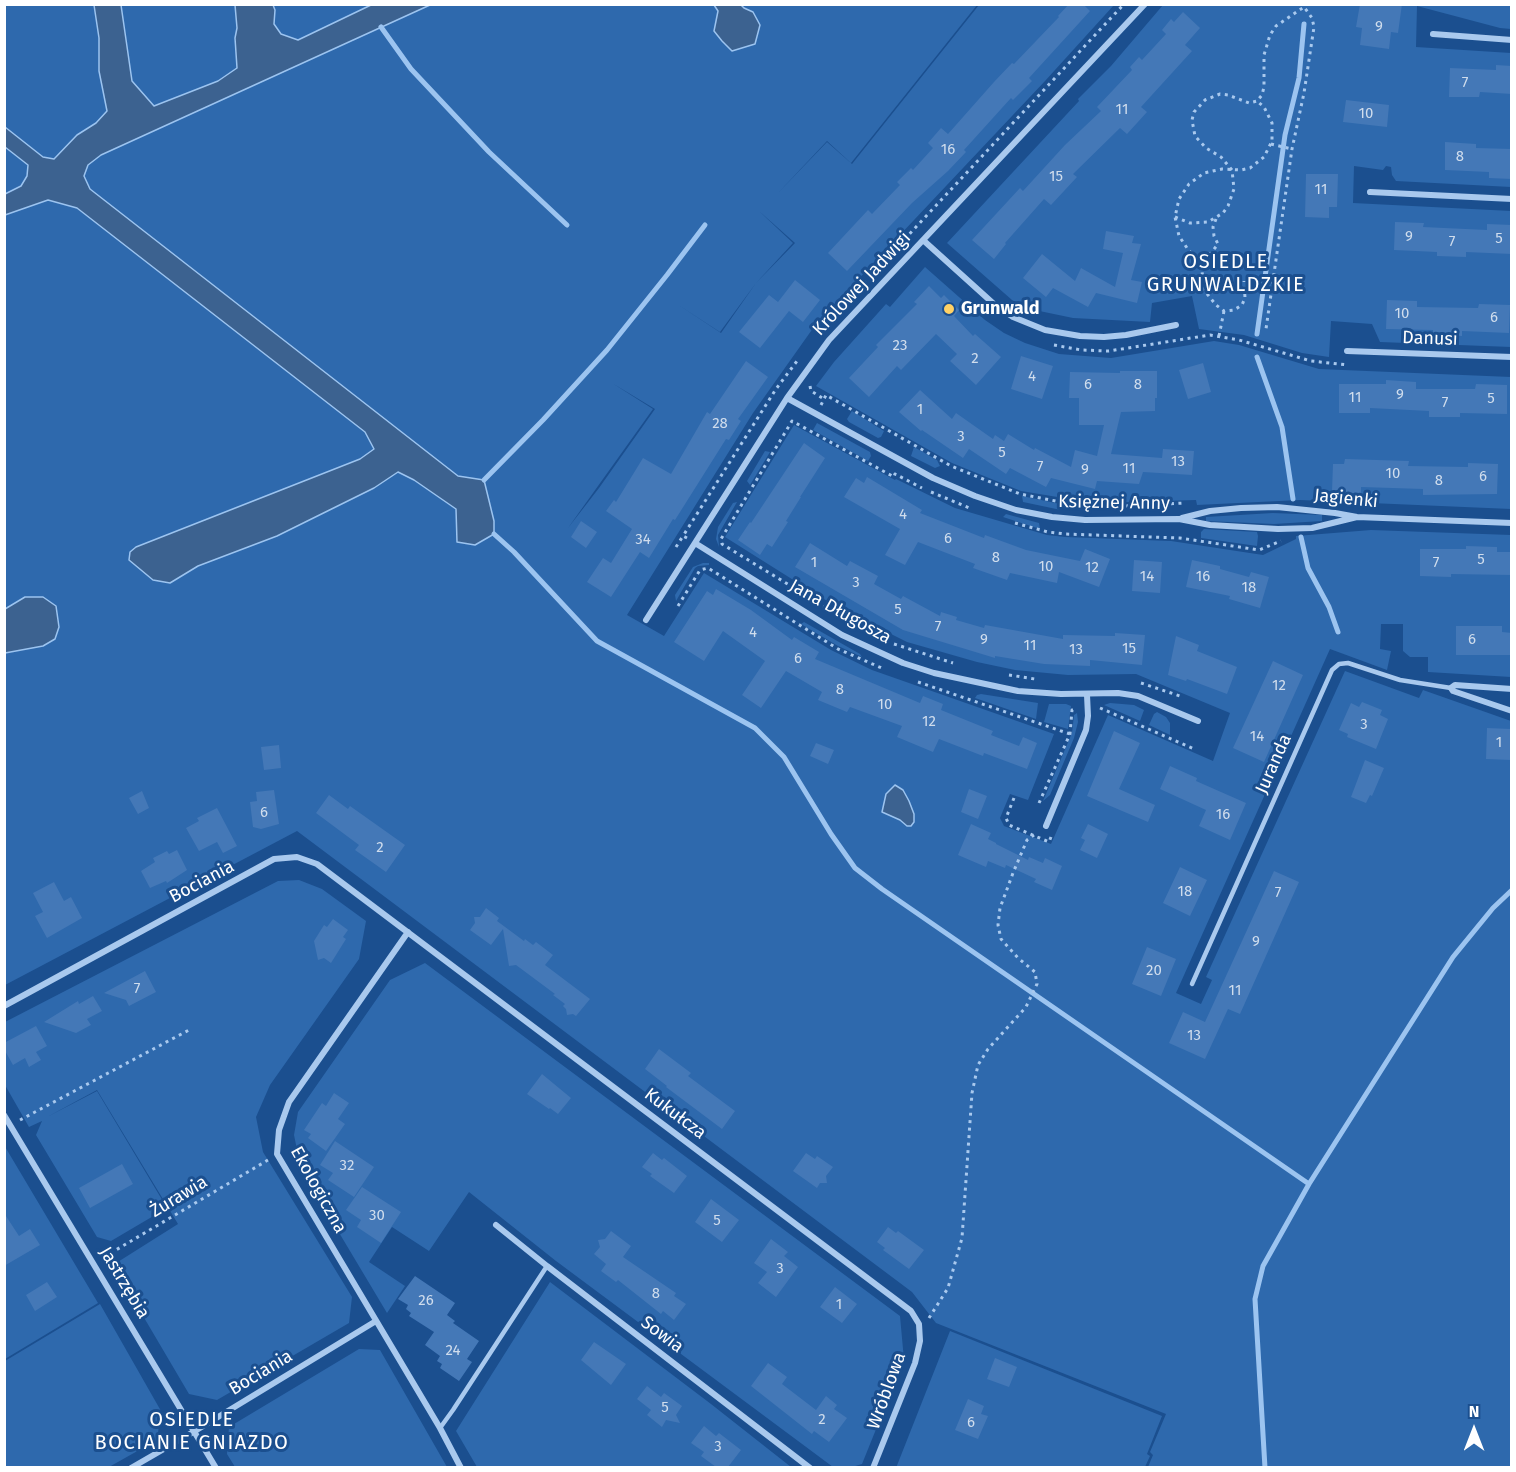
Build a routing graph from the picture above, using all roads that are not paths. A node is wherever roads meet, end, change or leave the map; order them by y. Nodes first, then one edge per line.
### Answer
1 (1145, 4) edge
2 (1433, 34) dead end
3 (1512, 40) edge
4 (1370, 192) dead end
5 (1512, 199) edge
6 (922, 240) junction
7 (1176, 324) dead end
8 (1347, 351) dead end
9 (1512, 357) edge
10 (787, 398) junction
11 (1358, 517) junction
12 (1179, 519) junction
13 (1512, 523) edge
14 (695, 543) junction
15 (646, 620) dead end
16 (1451, 688) junction
17 (1512, 689) edge
18 (1087, 695) junction
19 (1512, 711) edge
20 (1198, 721) dead end
21 (1046, 826) dead end
22 (408, 932) junction
23 (1192, 984) dead end
24 (4, 1006) edge
25 (4, 1115) edge
26 (496, 1225) dead end
27 (547, 1266) junction
28 (376, 1321) junction
29 (919, 1324) joint
30 (440, 1428) junction
31 (195, 1431) junction
32 (131, 1467) edge
33 (216, 1467) edge
34 (461, 1467) edge
35 (810, 1467) edge
36 (873, 1467) edge

1 - 6 street, Królowej Jadwigi
2 - 3 street
4 - 5 street
6 - 7 street
6 - 10 street, Królowej Jadwigi
8 - 9 street, Danusi
10 - 12 street, Księżnej Anny
10 - 14 street, Królowej Jadwigi
11 - 12 street, Jagienki
11 - 12 street, Księżnej Anny
11 - 13 street, Jagienki
14 - 15 street, Królowej Jadwigi
14 - 18 street, Jana Długosza
16 - 17 street, Juranda
16 - 19 street, Juranda
16 - 23 lane, Juranda
18 - 20 street, Jana Długosza
18 - 21 street
22 - 24 street, Bociania
22 - 28 street, Ekologiczna
22 - 29 street, Kukułcza
25 - 31 street, Jastrzębia
26 - 27 street, Sowia
27 - 30 lane
27 - 35 street, Sowia
28 - 30 street, Ekologiczna
28 - 31 street, Bociania
29 - 36 street, Wróblowa
30 - 34 street, Ekologiczna
31 - 32 street, Bociania
31 - 33 street, Jastrzębia

